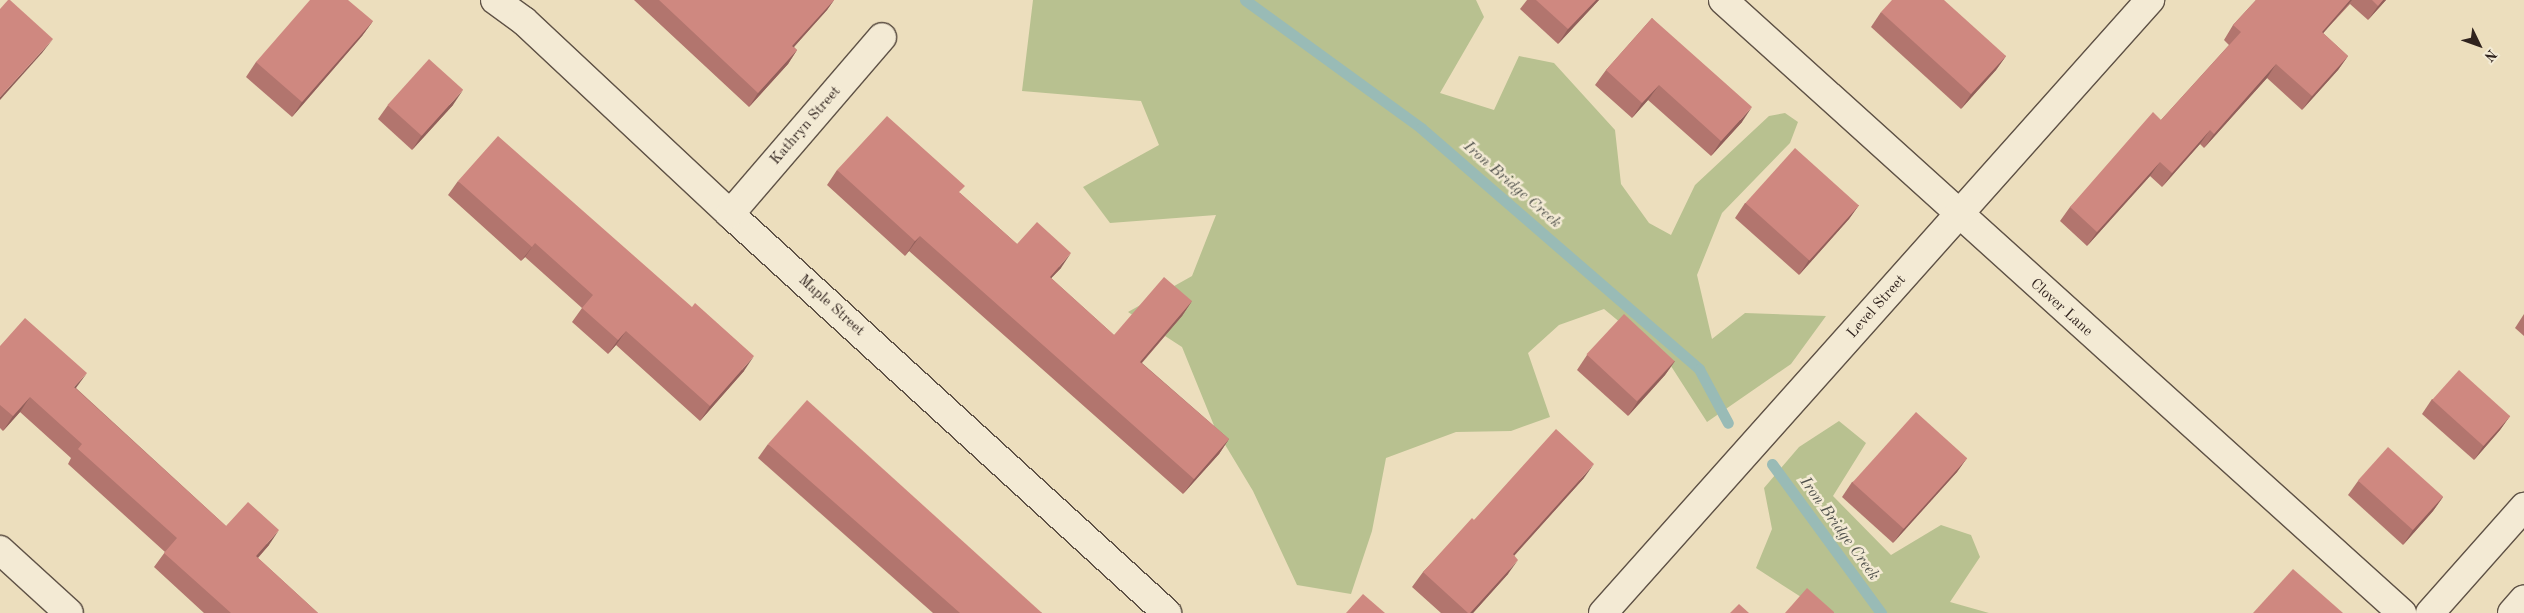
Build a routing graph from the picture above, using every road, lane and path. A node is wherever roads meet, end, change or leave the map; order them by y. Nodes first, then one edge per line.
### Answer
1 (495, 0) edge
2 (1723, 0) edge
3 (2150, 0) edge
4 (882, 37) dead end
5 (730, 214) junction
6 (1958, 216) junction
7 (2524, 507) edge
8 (0, 550) edge
9 (2524, 599) edge
10 (69, 613) edge
11 (1167, 613) edge
12 (1603, 613) edge
13 (2402, 613) edge
14 (2430, 613) edge
15 (2512, 613) edge

1 - 5 street, Maple Street
2 - 6 street, Clover Lane
3 - 6 street, Level Street
4 - 5 street, Kathryn Street
5 - 11 street, Maple Street
6 - 12 street, Level Street
6 - 13 street, Clover Lane
7 - 14 street
8 - 10 street
9 - 15 street

